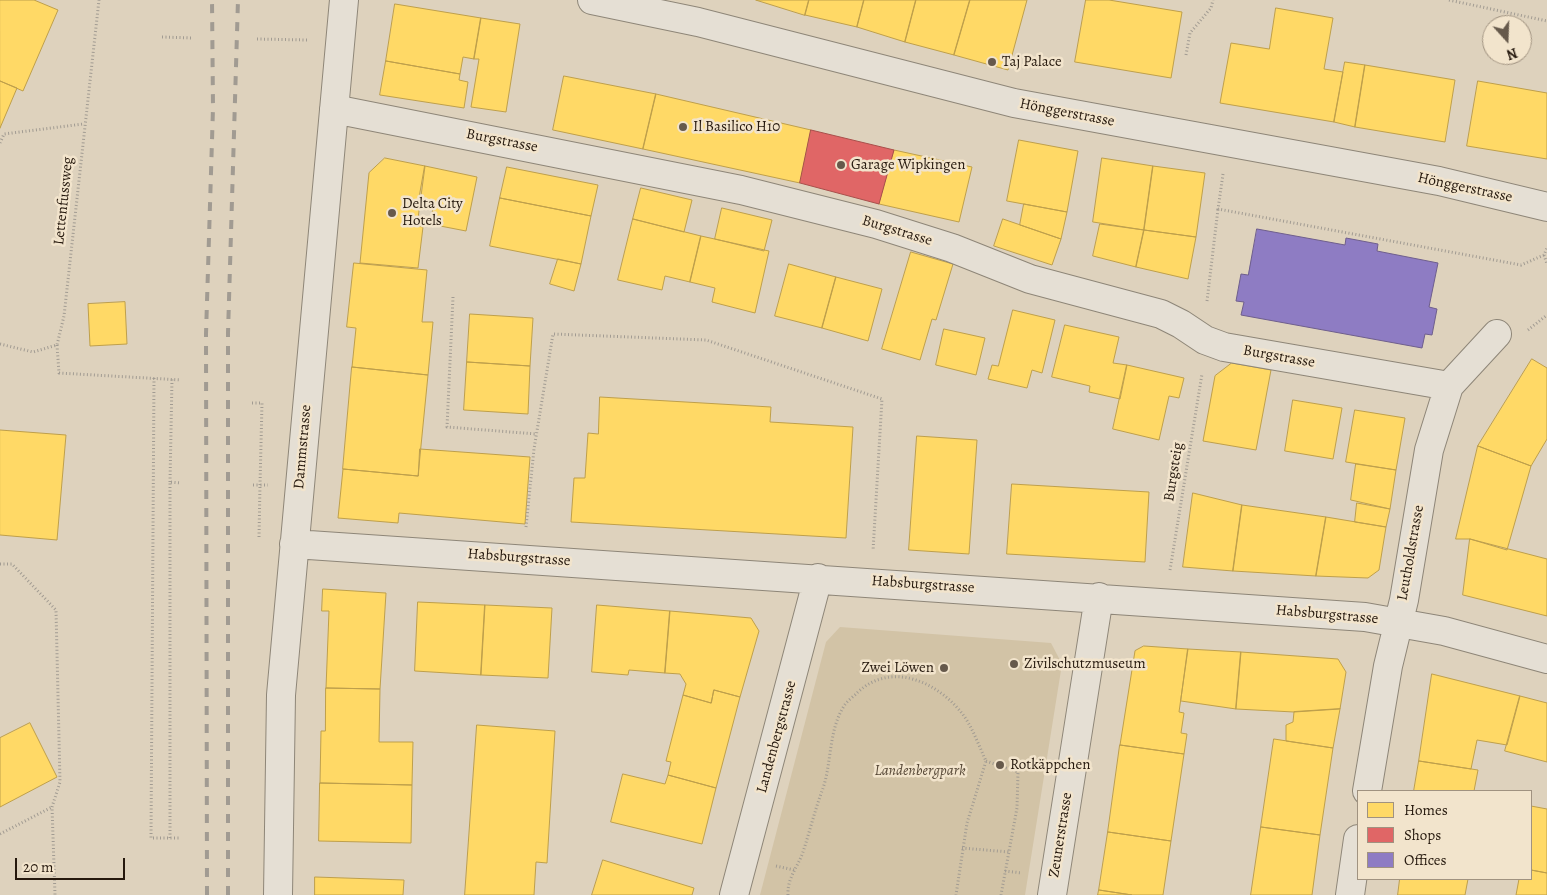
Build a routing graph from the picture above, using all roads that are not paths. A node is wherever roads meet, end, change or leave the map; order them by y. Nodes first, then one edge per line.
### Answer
1 (344, 0) edge
2 (592, 0) edge
3 (334, 109) junction
4 (1547, 207) edge
5 (1497, 334) dead end
6 (1449, 386) junction
7 (294, 544) junction
8 (818, 578) junction
9 (1099, 597) junction
10 (1399, 622) junction
11 (1547, 659) edge
12 (1366, 790) edge
13 (1357, 846) edge
14 (278, 895) edge
15 (734, 895) edge
16 (1052, 895) edge
17 (1350, 895) edge

1 - 3 street, Dammstrasse
2 - 4 street, Hönggerstrasse
3 - 6 street, Burgstrasse
3 - 7 street, Dammstrasse
5 - 6 street, Leutholdstrasse
6 - 10 street, Leutholdstrasse
7 - 8 street, Habsburgstrasse
7 - 14 street, Dammstrasse
8 - 9 street, Habsburgstrasse
8 - 15 street, Landenbergstrasse
9 - 10 street, Habsburgstrasse
9 - 16 street, Zeunerstrasse
10 - 11 street, Habsburgstrasse
10 - 12 street, Leutholdstrasse
13 - 17 street

